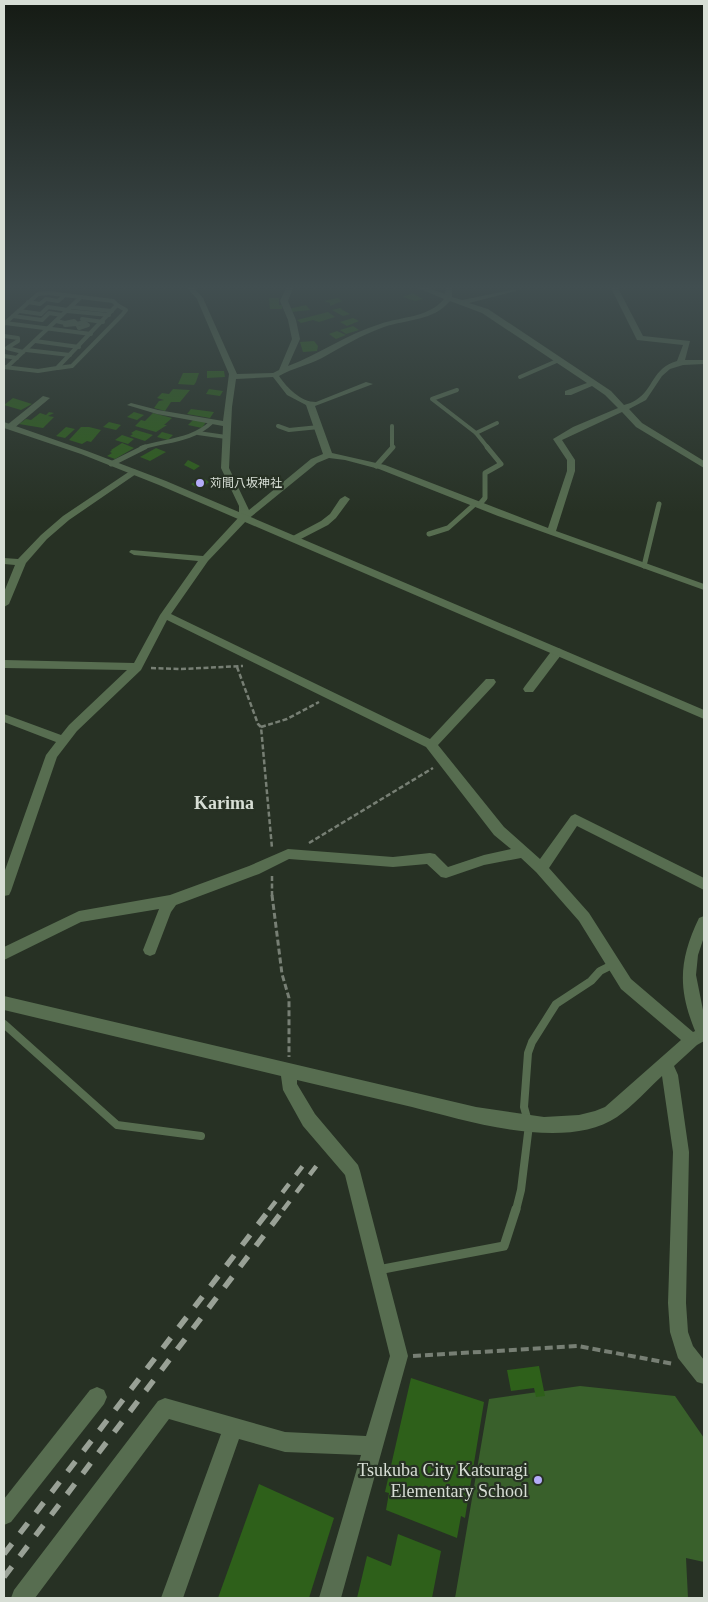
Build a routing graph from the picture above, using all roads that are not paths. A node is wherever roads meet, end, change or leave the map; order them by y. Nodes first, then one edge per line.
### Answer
1 (63, 363) edge
2 (75, 363) edge
3 (227, 363) edge
4 (284, 363) edge
5 (304, 363) edge
6 (553, 363) edge
7 (563, 363) edge
8 (680, 363) joint
9 (686, 363) edge
10 (5, 367) edge
11 (57, 368) junction
12 (279, 373) junction
13 (233, 377) junction
14 (520, 377) dead end
15 (593, 383) junction
16 (369, 384) dead end
17 (457, 390) dead end
18 (568, 394) dead end
19 (46, 398) dead end
20 (310, 404) junction
21 (131, 406) dead end
22 (624, 408) junction
23 (212, 422) junction
24 (227, 424) junction
25 (497, 424) dead end
26 (7, 426) edge
27 (278, 426) dead end
28 (392, 426) dead end
29 (319, 427) junction
30 (198, 433) junction
31 (476, 433) junction
32 (226, 437) junction
33 (328, 455) junction
34 (111, 464) junction
35 (704, 465) edge
36 (376, 466) junction
37 (133, 472) junction
38 (345, 499) dead end
39 (477, 504) junction
40 (659, 504) dead end
41 (244, 518) junction
42 (551, 532) junction
43 (429, 534) dead end
44 (294, 539) junction
45 (134, 552) dead end
46 (205, 559) junction
47 (4, 561) edge
48 (21, 562) junction
49 (644, 566) junction
50 (704, 587) edge
51 (4, 604) edge
52 (165, 615) junction
53 (557, 652) junction
54 (4, 664) edge
55 (137, 667) junction
56 (490, 682) dead end
57 (529, 689) dead end
58 (704, 715) edge
59 (4, 718) edge
60 (63, 740) junction
61 (430, 744) junction
62 (524, 852) junction
63 (541, 868) junction
64 (704, 884) edge
65 (4, 891) edge
66 (171, 901) junction
67 (704, 922) edge
68 (150, 950) dead end
69 (4, 954) edge
70 (614, 964) junction
71 (4, 1003) edge
72 (4, 1024) edge
73 (700, 1036) edge
74 (665, 1065) junction
75 (289, 1071) junction
76 (529, 1125) junction
77 (201, 1136) dead end
78 (378, 1270) junction
79 (700, 1372) edge
80 (97, 1397) dead end
81 (233, 1428) junction
82 (373, 1446) junction
83 (4, 1515) edge
84 (22, 1598) edge
85 (172, 1598) edge
86 (330, 1598) edge

1 - 11 lane
2 - 11 lane
3 - 13 street
4 - 12 street
5 - 12 street
6 - 14 lane
7 - 15 street
8 - 9 street
8 - 22 street
10 - 11 lane
12 - 13 street
12 - 20 street
13 - 24 street
15 - 18 street
15 - 22 street
16 - 20 street
17 - 31 lane
19 - 26 street
20 - 29 street
21 - 23 street
22 - 35 street
22 - 42 street
23 - 24 street
23 - 30 lane
24 - 32 street
25 - 31 lane
26 - 34 street
27 - 29 lane
28 - 36 lane
29 - 33 street
30 - 32 lane
30 - 34 lane
31 - 39 lane
32 - 41 street
33 - 36 street
33 - 41 street
34 - 37 street
36 - 39 street
37 - 41 street
37 - 48 street
38 - 44 street
39 - 42 street
39 - 43 lane
40 - 49 lane
41 - 44 street
41 - 46 street
42 - 49 street
44 - 53 street
45 - 46 street
46 - 52 street
47 - 48 street
48 - 51 street
49 - 50 street
52 - 55 street
52 - 61 street
53 - 57 street
53 - 58 street
54 - 55 street
55 - 60 street
56 - 61 street
59 - 60 street
60 - 65 street
61 - 62 street
62 - 63 street
62 - 66 street
63 - 64 street
63 - 70 street
66 - 68 street
66 - 69 street
67 - 73 street
70 - 73 street
70 - 76 lane
71 - 75 street
72 - 77 lane
73 - 74 street
74 - 76 street
74 - 79 street
75 - 76 street
75 - 78 street
76 - 78 lane
78 - 82 street
80 - 83 street
81 - 82 street
81 - 84 street
81 - 85 street
82 - 86 street

